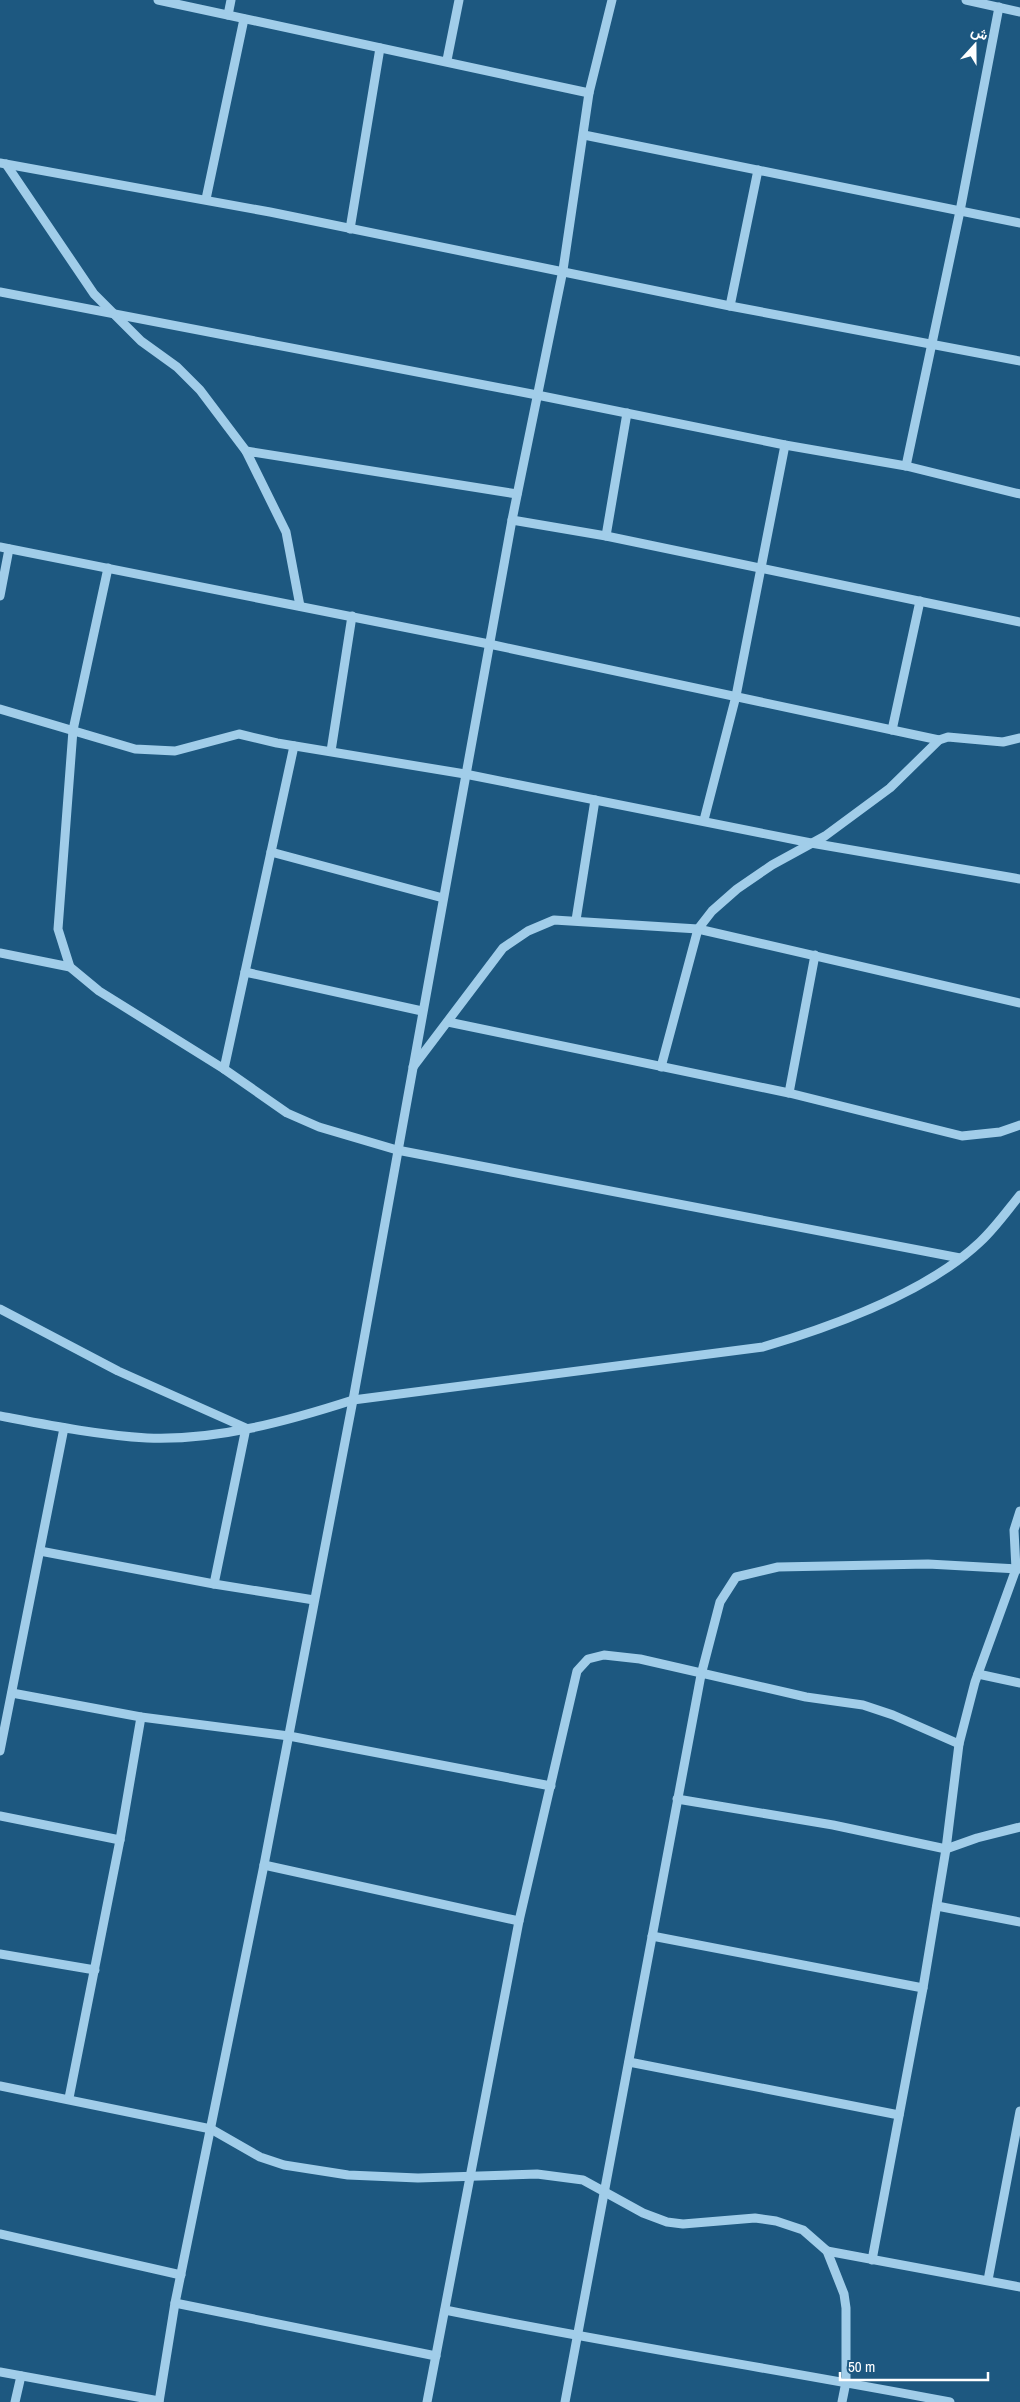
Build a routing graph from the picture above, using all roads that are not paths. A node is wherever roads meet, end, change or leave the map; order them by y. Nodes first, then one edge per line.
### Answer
1 (158, 0) edge
2 (231, 0) edge
3 (459, 0) edge
4 (612, 0) edge
5 (966, 0) edge
6 (999, 7) junction
7 (1020, 12) edge
8 (228, 15) junction
9 (244, 19) junction
10 (380, 48) junction
11 (447, 60) junction
12 (589, 93) junction
13 (584, 135) junction
14 (3, 164) edge
15 (758, 170) junction
16 (206, 199) junction
17 (960, 211) junction
18 (1020, 223) edge
19 (350, 229) junction
20 (562, 270) junction
21 (0, 292) edge
22 (730, 306) junction
23 (115, 315) junction
24 (932, 345) junction
25 (1020, 361) edge
26 (538, 394) junction
27 (627, 413) junction
28 (785, 445) junction
29 (246, 451) junction
30 (906, 466) junction
31 (517, 494) junction
32 (1020, 494) edge
33 (512, 520) junction
34 (606, 536) junction
35 (4, 548) edge
36 (108, 568) junction
37 (760, 570) junction
38 (0, 596) edge
39 (920, 601) junction
40 (300, 606) junction
41 (352, 616) junction
42 (1020, 622) edge
43 (490, 644) junction
44 (736, 696) junction
45 (0, 709) edge
46 (73, 730) junction
47 (892, 730) junction
48 (1020, 738) edge
49 (940, 740) junction
50 (294, 746) junction
51 (331, 751) junction
52 (465, 774) junction
53 (595, 800) junction
54 (704, 820) junction
55 (811, 843) junction
56 (272, 852) junction
57 (1020, 879) edge
58 (443, 898) junction
59 (576, 920) junction
60 (698, 929) junction
61 (0, 952) edge
62 (815, 955) junction
63 (70, 967) junction
64 (245, 972) junction
65 (1020, 1003) edge
66 (422, 1011) junction
67 (448, 1022) junction
68 (660, 1067) junction
69 (224, 1069) junction
70 (412, 1069) junction
71 (789, 1093) junction
72 (1020, 1125) edge
73 (397, 1150) junction
74 (1020, 1195) edge
75 (960, 1258) junction
76 (0, 1309) edge
77 (353, 1400) junction
78 (0, 1416) edge
79 (64, 1428) junction
80 (246, 1428) junction
81 (1020, 1511) edge
82 (40, 1550) junction
83 (1018, 1569) edge
84 (214, 1584) junction
85 (314, 1600) junction
86 (978, 1674) junction
87 (701, 1675) junction
88 (1020, 1683) edge
89 (12, 1693) junction
90 (141, 1717) junction
91 (289, 1736) junction
92 (959, 1744) junction
93 (0, 1752) edge
94 (551, 1786) junction
95 (677, 1799) junction
96 (0, 1816) edge
97 (1020, 1827) edge
98 (120, 1840) junction
99 (946, 1849) junction
100 (264, 1865) junction
101 (937, 1906) junction
102 (519, 1921) junction
103 (1020, 1922) edge
104 (652, 1936) junction
105 (0, 1954) edge
106 (95, 1970) junction
107 (923, 1988) junction
108 (629, 2062) junction
109 (0, 2086) edge
110 (69, 2098) junction
111 (1020, 2111) edge
112 (899, 2115) junction
113 (211, 2129) junction
114 (470, 2174) junction
115 (605, 2192) junction
116 (0, 2234) edge
117 (827, 2251) junction
118 (872, 2260) junction
119 (181, 2275) junction
120 (988, 2280) junction
121 (1020, 2287) edge
122 (176, 2303) junction
123 (444, 2310) junction
124 (577, 2337) junction
125 (436, 2356) junction
126 (0, 2372) edge
127 (21, 2376) junction
128 (846, 2382) junction
129 (15, 2402) edge
130 (159, 2402) edge
131 (427, 2402) edge
132 (565, 2402) edge
133 (842, 2402) edge
134 (950, 2402) edge

1 - 8 street
2 - 8 street
3 - 11 street
4 - 12 street
5 - 6 street
6 - 7 street
6 - 17 street
8 - 9 street
9 - 10 street
9 - 16 street
10 - 11 street
10 - 19 street
11 - 12 street
12 - 13 street
13 - 15 street
13 - 20 street
14 - 16 street
14 - 23 street
15 - 17 street
15 - 22 street
16 - 19 street
17 - 18 street
17 - 24 street
19 - 20 street
20 - 22 street
20 - 26 street
21 - 23 street
22 - 24 street
23 - 26 street
23 - 29 street
24 - 25 street
24 - 30 street
26 - 27 street
26 - 31 street
27 - 28 street
27 - 34 street
28 - 30 street
28 - 37 street
29 - 31 street
29 - 40 street
30 - 32 street
31 - 33 street
33 - 34 street
33 - 43 street
34 - 37 street
35 - 36 street
35 - 38 street
36 - 40 street
36 - 46 street
37 - 39 street
37 - 44 street
39 - 42 street
39 - 47 street
40 - 41 street
41 - 43 street
41 - 51 street
43 - 44 street
43 - 52 street
44 - 47 street
44 - 54 street
45 - 46 street
46 - 50 street
46 - 63 street
47 - 49 street
48 - 49 street
49 - 55 street
50 - 51 street
50 - 56 street
51 - 52 street
52 - 53 street
52 - 58 street
53 - 54 street
53 - 59 street
54 - 55 street
55 - 57 street
55 - 60 street
56 - 58 street
56 - 64 street
58 - 66 street
59 - 60 street
59 - 67 street
60 - 62 street
60 - 68 street
61 - 63 street
62 - 65 street
62 - 71 street
63 - 69 street
64 - 66 street
64 - 69 street
66 - 70 street
67 - 68 street
67 - 70 street
68 - 71 street
69 - 73 street
70 - 73 street
71 - 72 street
73 - 75 street
73 - 77 street
74 - 75 street
75 - 77 street
76 - 80 street
77 - 80 street
77 - 85 street
78 - 79 street
79 - 80 street
79 - 82 street
80 - 84 street
81 - 83 street
82 - 84 street
82 - 89 street
83 - 86 street
83 - 87 street
84 - 85 street
85 - 91 street
86 - 88 street
86 - 92 street
87 - 92 street
87 - 94 street
87 - 95 street
89 - 90 street
89 - 93 street
90 - 91 street
90 - 98 street
91 - 94 street
91 - 100 street
92 - 99 street
94 - 102 street
95 - 99 street
95 - 104 street
96 - 98 street
97 - 99 street
98 - 106 street
99 - 101 street
100 - 102 street
100 - 113 street
101 - 103 street
101 - 107 street
102 - 114 street
104 - 107 street
104 - 108 street
105 - 106 street
106 - 110 street
107 - 112 street
108 - 112 street
108 - 115 street
109 - 110 street
110 - 113 street
111 - 120 street
112 - 118 street
113 - 114 street
113 - 119 street
114 - 115 street
114 - 123 street
115 - 117 street
115 - 124 street
116 - 119 street
117 - 118 street
117 - 128 street
118 - 120 street
119 - 122 street
120 - 121 street
122 - 125 street
122 - 130 street
123 - 124 street
123 - 125 street
124 - 128 street
124 - 132 street
125 - 131 street
126 - 127 street
127 - 129 street
127 - 130 street
128 - 133 street
128 - 134 street

